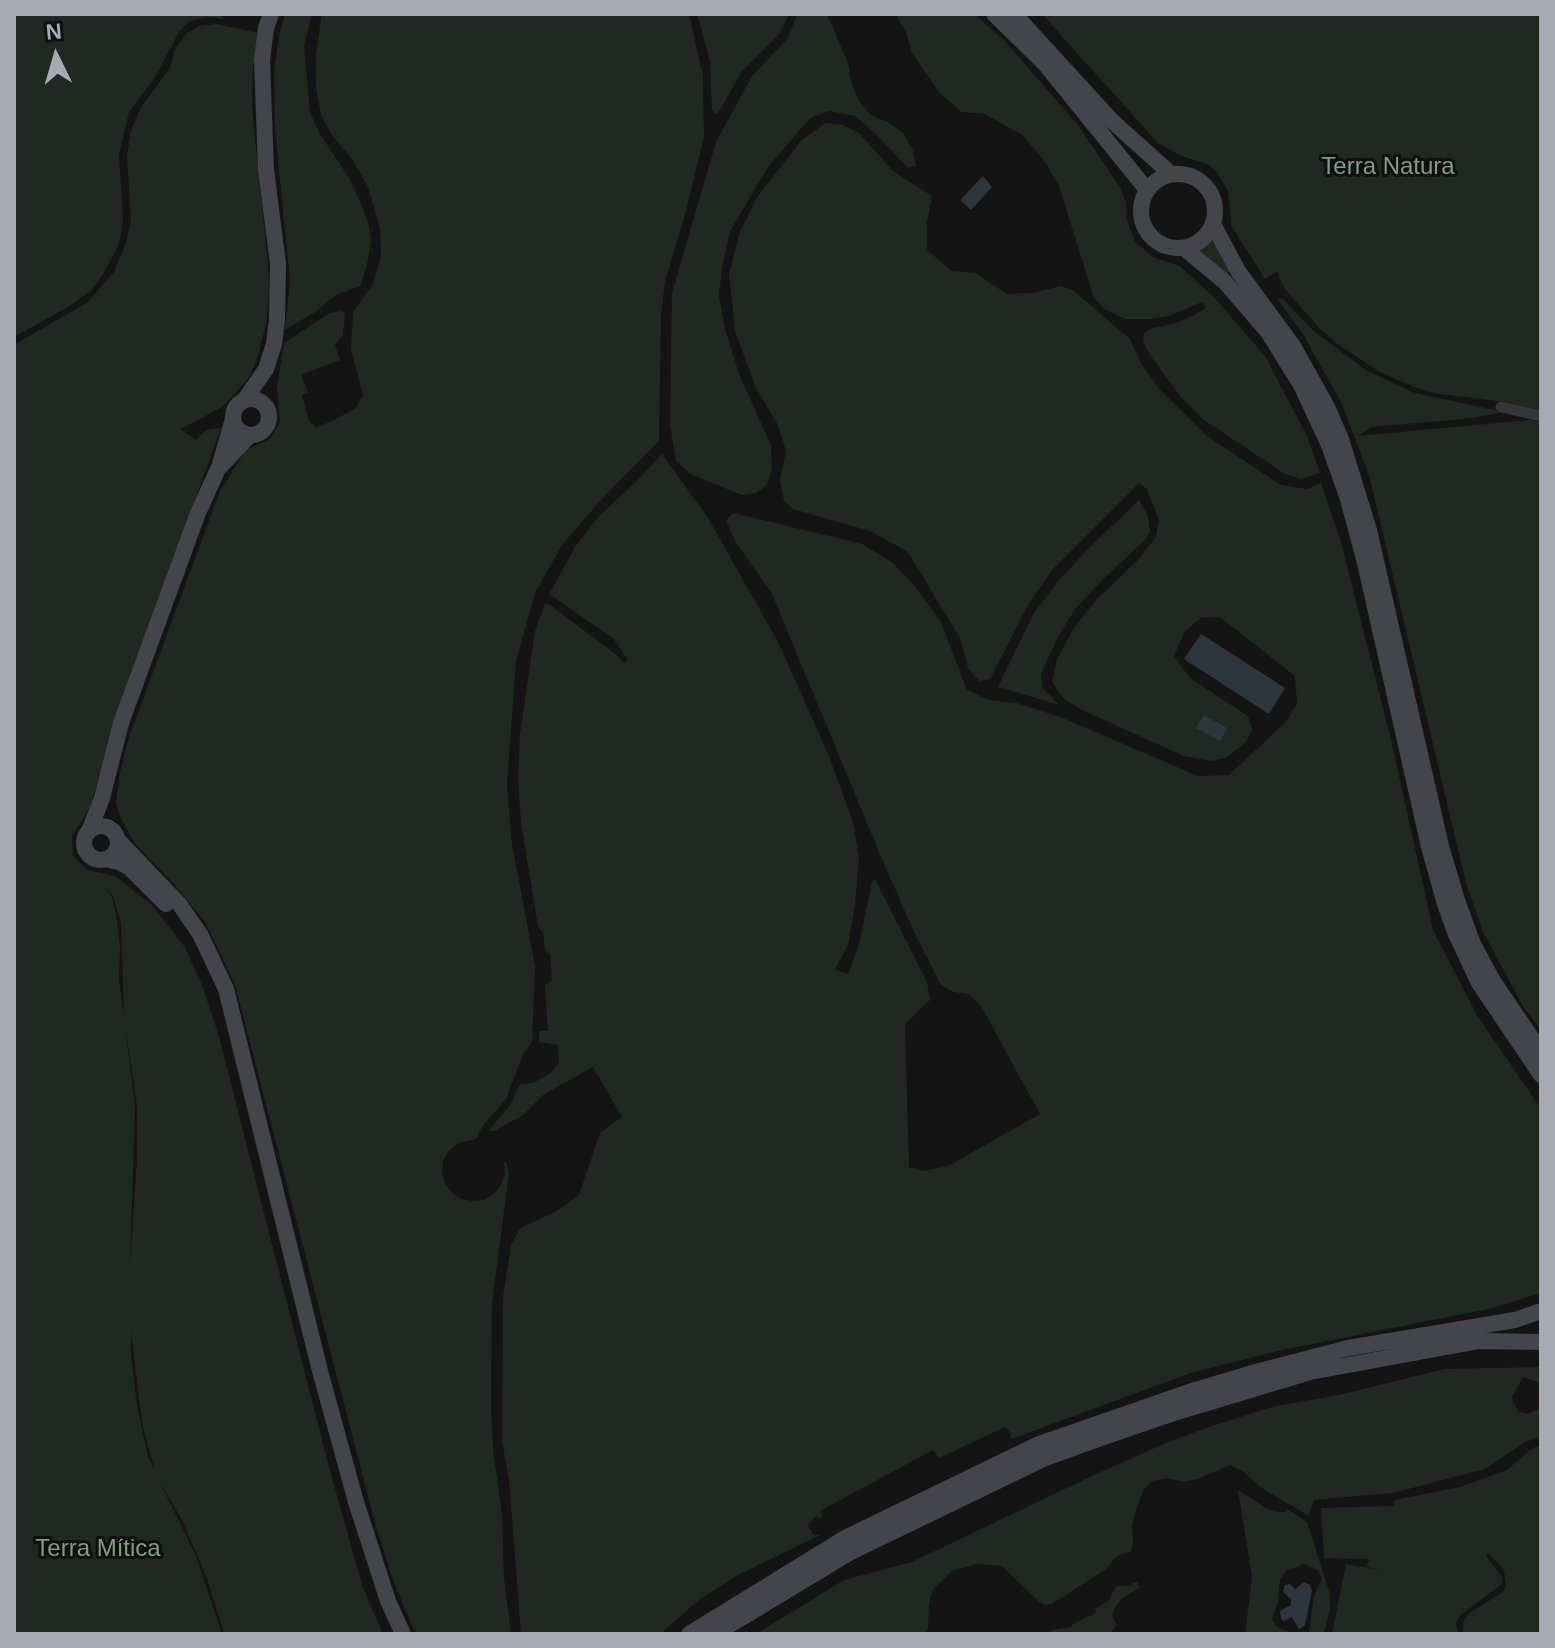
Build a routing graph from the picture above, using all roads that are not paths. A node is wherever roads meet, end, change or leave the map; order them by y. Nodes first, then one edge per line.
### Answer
1 (271, 14) edge
2 (994, 14) edge
3 (1014, 14) edge
4 (1171, 174) junction
5 (1147, 190) junction
6 (1213, 224) junction
7 (1184, 248) junction
8 (266, 369) junction
9 (245, 399) junction
10 (1501, 407) dead end
11 (269, 410) junction
12 (1541, 416) edge
13 (233, 419) junction
14 (250, 435) junction
15 (218, 469) junction
16 (105, 785) junction
17 (90, 829) junction
18 (115, 835) junction
19 (105, 859) junction
20 (1541, 1052) edge
21 (1541, 1075) edge
22 (1541, 1311) edge
23 (1541, 1342) edge
24 (392, 1634) edge
25 (403, 1634) edge
26 (689, 1634) edge
27 (715, 1634) edge

1 - 8 main road
2 - 5 main road
3 - 4 main road
4 - 5 main road
4 - 6 main road
5 - 7 main road
6 - 7 main road
6 - 20 main road
7 - 21 main road
8 - 9 main road
8 - 11 main road
9 - 11 main road
9 - 13 main road
10 - 12 street
11 - 14 main road
13 - 14 main road
13 - 15 main road
14 - 15 main road
15 - 16 main road
16 - 17 main road
16 - 18 main road
17 - 18 main road
17 - 19 main road
18 - 19 main road
18 - 25 main road
19 - 24 main road
22 - 26 main road
23 - 27 main road

